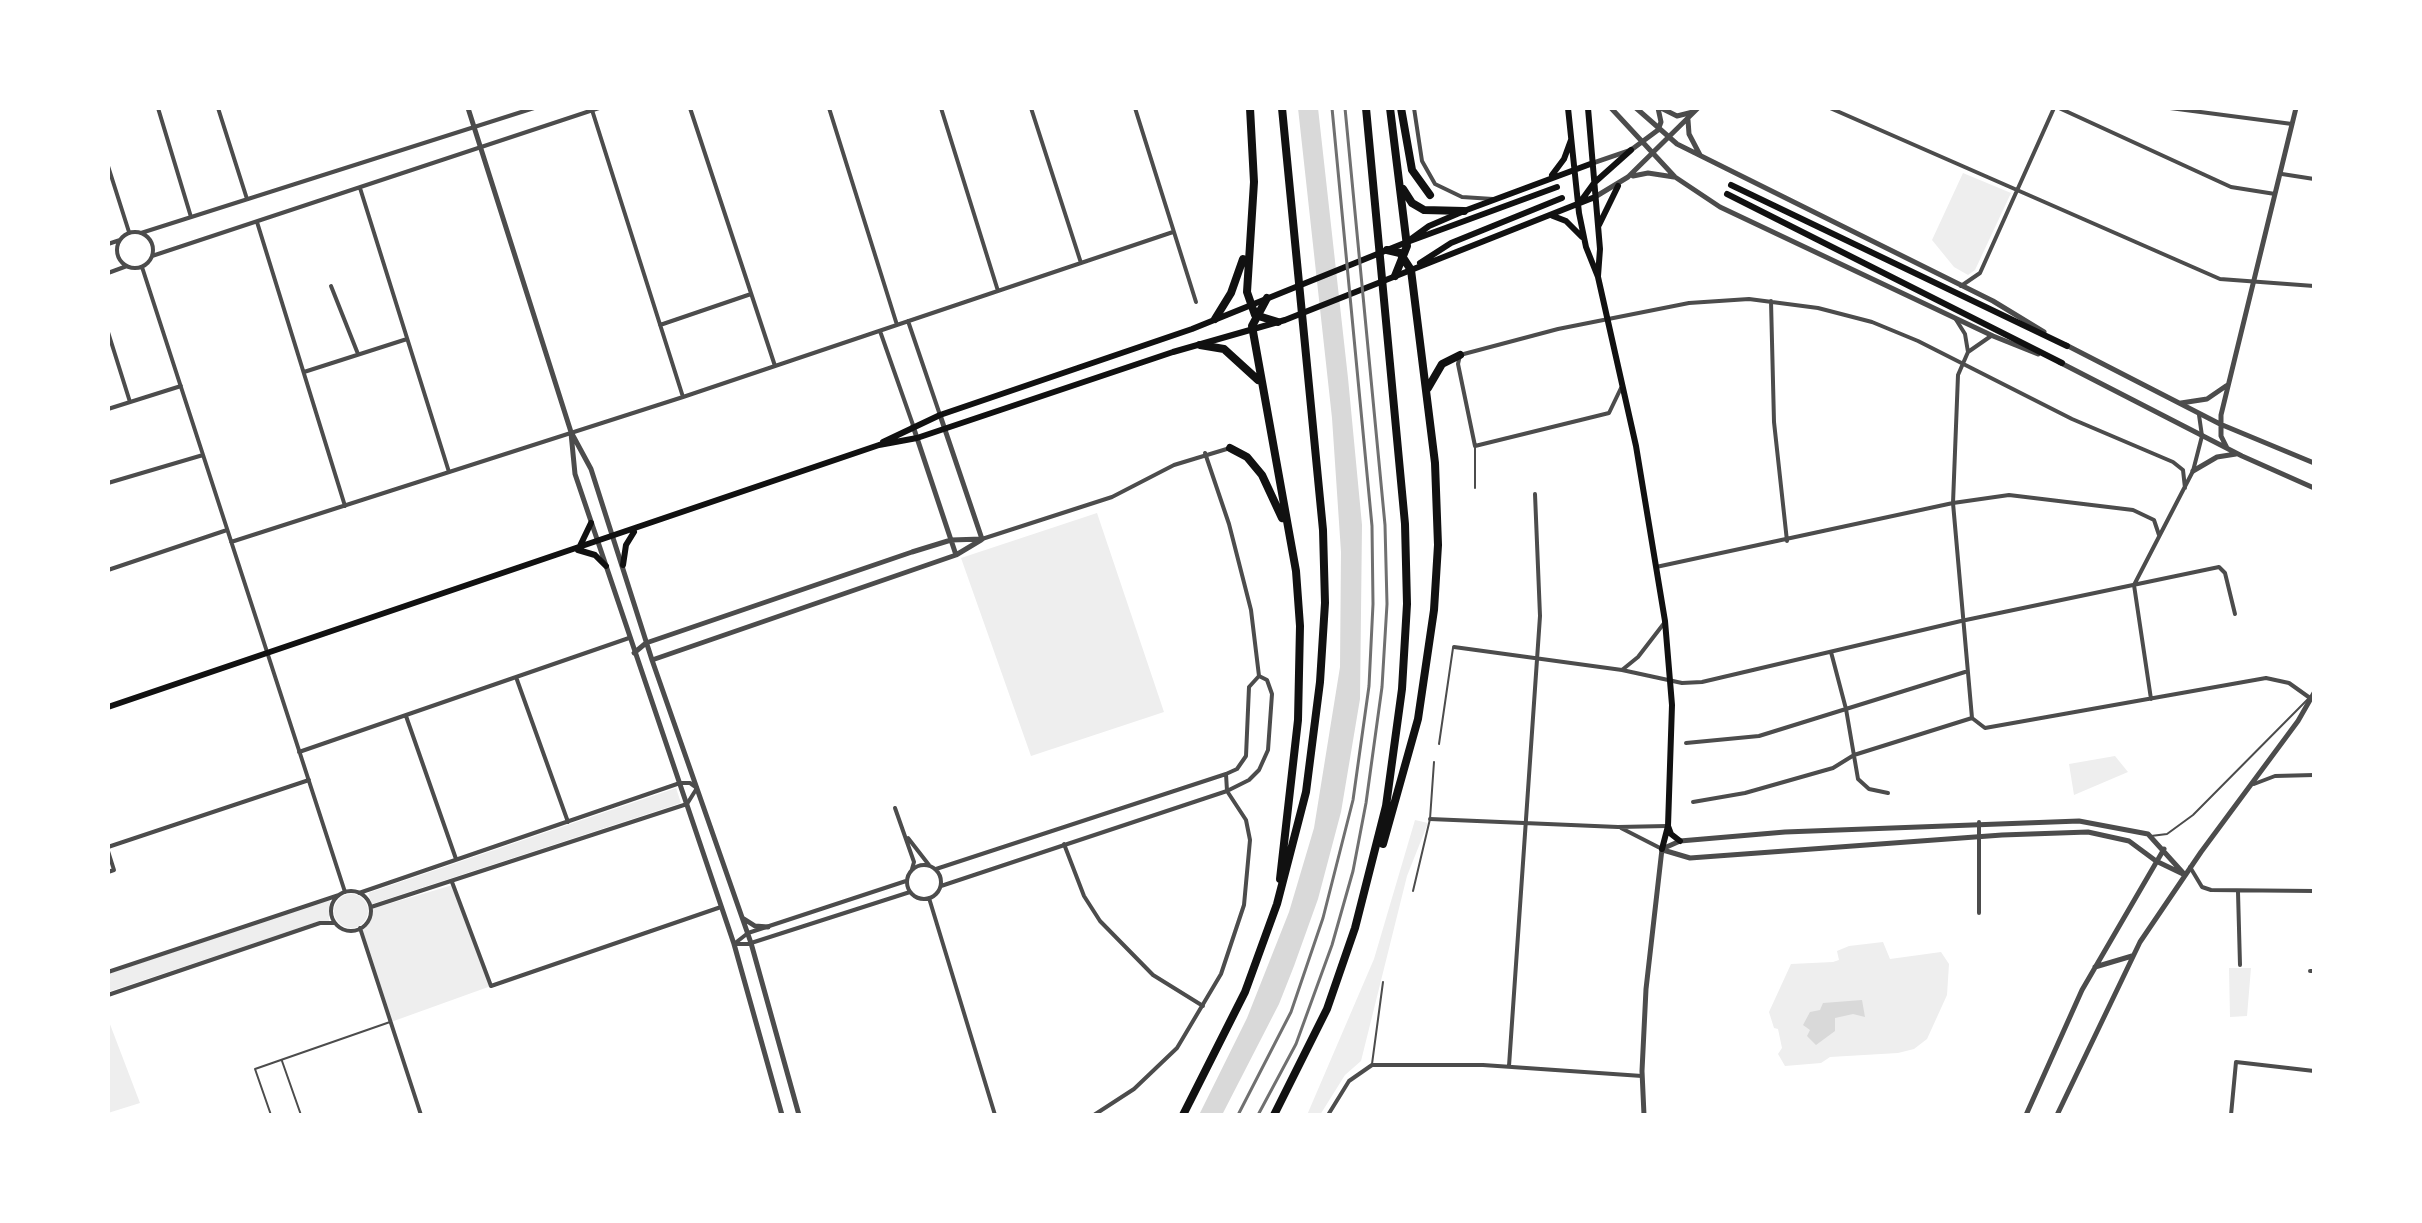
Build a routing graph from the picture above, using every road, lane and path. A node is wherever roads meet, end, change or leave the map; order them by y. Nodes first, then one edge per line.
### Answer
1 (158, 108) edge
2 (218, 108) edge
3 (468, 108) edge
4 (534, 108) edge
5 (599, 108) edge
6 (690, 108) edge
7 (829, 108) edge
8 (941, 108) edge
9 (1031, 108) edge
10 (1135, 108) edge
11 (1250, 108) edge
12 (1282, 108) edge
13 (1366, 108) edge
14 (1390, 108) edge
15 (1401, 108) edge
16 (1414, 108) edge
17 (1568, 108) edge
18 (1588, 108) edge
19 (1611, 108) edge
20 (1636, 108) edge
21 (1659, 108) edge
22 (1830, 108) edge
23 (2057, 108) edge
24 (2170, 108) edge
25 (2296, 108) edge
26 (592, 110) junction
27 (1696, 110) edge
28 (1688, 118) junction
29 (2292, 124) junction
30 (474, 127) junction
31 (1658, 130) junction
32 (1572, 132) junction
33 (1670, 139) junction
34 (1643, 142) junction
35 (479, 148) junction
36 (1631, 150) junction
37 (1654, 154) junction
38 (1700, 156) junction
39 (1593, 163) junction
40 (108, 166) edge
41 (1576, 169) junction
42 (2282, 174) junction
43 (1399, 177) junction
44 (1549, 177) junction
45 (1628, 177) junction
46 (1675, 177) junction
47 (2314, 179) edge
48 (1594, 183) junction
49 (1731, 185) dead end
50 (1618, 186) junction
51 (1557, 187) dead end
52 (360, 188) junction
53 (2016, 190) junction
54 (1727, 194) dead end
55 (1430, 195) dead end
56 (2276, 195) junction
57 (1595, 197) junction
58 (1496, 198) junction
59 (1562, 198) dead end
60 (247, 199) junction
61 (1578, 205) junction
62 (1464, 211) junction
63 (191, 217) junction
64 (1546, 217) junction
65 (257, 221) junction
66 (1173, 232) junction
67 (129, 233) junction
68 (141, 233) junction
69 (1597, 233) junction
70 (1249, 239) junction
71 (120, 240) junction
72 (1407, 242) junction
73 (108, 244) edge
74 (1586, 247) junction
75 (1387, 250) junction
76 (152, 256) junction
77 (1405, 257) junction
78 (1081, 263) junction
79 (127, 266) junction
80 (142, 267) junction
81 (1411, 270) junction
82 (108, 273) edge
83 (1395, 276) junction
84 (1598, 277) junction
85 (2251, 283) junction
86 (331, 286) dead end
87 (1961, 286) junction
88 (2314, 286) edge
89 (998, 291) junction
90 (751, 294) junction
91 (1267, 298) junction
92 (1771, 301) junction
93 (1196, 302) dead end
94 (1249, 304) junction
95 (1255, 315) junction
96 (1606, 318) junction
97 (1955, 318) junction
98 (1215, 319) junction
99 (908, 321) junction
100 (1281, 321) junction
101 (660, 325) junction
102 (897, 325) junction
103 (1252, 330) junction
104 (880, 331) junction
105 (108, 332) edge
106 (1993, 336) junction
107 (407, 339) junction
108 (1200, 345) junction
109 (2067, 346) junction
110 (1968, 352) junction
111 (358, 354) junction
112 (1460, 355) junction
113 (2062, 363) junction
114 (1962, 364) junction
115 (775, 366) junction
116 (304, 372) junction
117 (2229, 382) junction
118 (1260, 384) junction
119 (181, 386) junction
120 (1621, 388) junction
121 (1427, 392) junction
122 (683, 397) junction
123 (130, 402) junction
124 (2179, 403) junction
125 (108, 409) edge
126 (2198, 413) junction
127 (940, 415) junction
128 (2220, 424) junction
129 (913, 425) junction
130 (945, 429) junction
131 (571, 432) junction
132 (2202, 436) junction
133 (917, 438) junction
134 (879, 445) junction
135 (1475, 446) junction
136 (1230, 448) joint
137 (2228, 449) junction
138 (1205, 453) junction
139 (203, 455) junction
140 (2242, 456) junction
141 (2314, 463) edge
142 (2193, 471) junction
143 (449, 473) junction
144 (108, 483) edge
145 (1475, 488) dead end
146 (2185, 488) junction
147 (2314, 488) edge
148 (1535, 494) dead end
149 (1953, 503) junction
150 (345, 506) junction
151 (591, 523) junction
152 (227, 530) junction
153 (636, 530) junction
154 (2159, 535) junction
155 (1290, 537) junction
156 (614, 538) junction
157 (982, 539) junction
158 (951, 540) junction
159 (1787, 541) junction
160 (231, 542) junction
161 (598, 543) junction
162 (578, 550) junction
163 (956, 555) junction
164 (623, 565) junction
165 (606, 566) junction
166 (1656, 567) junction
167 (108, 570) edge
168 (2134, 585) junction
169 (2235, 614) dead end
170 (1665, 621) junction
171 (1961, 621) junction
172 (629, 638) junction
173 (646, 643) junction
174 (1454, 647) joint
175 (1831, 652) junction
176 (634, 653) junction
177 (265, 654) junction
178 (1538, 658) junction
179 (652, 660) junction
180 (1622, 670) junction
181 (1966, 672) junction
182 (1259, 676) junction
183 (516, 677) junction
184 (1671, 681) junction
185 (2312, 695) edge
186 (2151, 699) junction
187 (108, 707) edge
188 (1846, 709) junction
189 (406, 716) junction
190 (1972, 718) junction
191 (1686, 743) dead end
192 (1439, 744) dead end
193 (299, 752) junction
194 (1854, 755) junction
195 (1434, 762) dead end
196 (1226, 774) junction
197 (2314, 775) edge
198 (309, 780) junction
199 (680, 783) junction
200 (697, 788) junction
201 (2246, 790) junction
202 (1227, 791) junction
203 (1888, 793) dead end
204 (1693, 802) dead end
205 (687, 804) junction
206 (895, 808) dead end
207 (1430, 819) junction
208 (568, 822) junction
209 (1979, 822) junction
210 (1523, 823) junction
211 (1668, 826) junction
212 (1618, 827) junction
213 (903, 829) junction
214 (1980, 836) junction
215 (2151, 836) junction
216 (1680, 841) junction
217 (1064, 844) junction
218 (108, 849) edge
219 (1662, 849) junction
220 (2164, 849) junction
221 (456, 859) junction
222 (2156, 861) junction
223 (929, 865) junction
224 (2190, 867) junction
225 (912, 869) junction
226 (936, 869) junction
227 (108, 872) edge
228 (2185, 875) junction
229 (906, 881) junction
230 (452, 882) junction
231 (941, 886) junction
232 (1413, 891) dead end
233 (2314, 891) edge
234 (345, 892) junction
235 (910, 892) junction
236 (2238, 892) junction
237 (359, 893) junction
238 (339, 895) junction
239 (929, 898) junction
240 (1277, 904) junction
241 (371, 907) junction
242 (721, 907) junction
243 (1979, 913) dead end
244 (1358, 916) junction
245 (742, 917) junction
246 (335, 923) junction
247 (768, 927) junction
248 (360, 928) junction
249 (748, 933) junction
250 (751, 943) junction
251 (734, 944) junction
252 (2133, 955) junction
253 (2240, 965) dead end
254 (2094, 967) junction
255 (108, 972) edge
256 (1383, 982) dead end
257 (108, 995) edge
258 (1203, 1006) junction
259 (391, 1022) junction
260 (281, 1060) junction
261 (1372, 1065) junction
262 (1509, 1066) junction
263 (2314, 1071) edge
264 (1642, 1076) junction
265 (271, 1115) edge
266 (301, 1115) edge
267 (421, 1115) edge
268 (782, 1115) edge
269 (799, 1115) edge
270 (995, 1115) edge
271 (1094, 1115) edge
272 (1183, 1115) edge
273 (1274, 1115) edge
274 (1328, 1115) edge
275 (1644, 1115) edge
276 (2026, 1115) edge
277 (2057, 1115) edge
278 (2231, 1115) edge

1 - 63 street
2 - 60 street
3 - 30 street
4 - 30 street
5 - 26 street
6 - 90 street
7 - 102 street
8 - 89 street
9 - 78 street
10 - 66 street
11 - 70 highway
12 - 240 highway
13 - 244 highway
14 - 43 highway
15 - 55 highway
16 - 58 street
17 - 32 main road
18 - 39 main road
19 - 34 street
20 - 31 street
21 - 27 street
21 - 31 street
22 - 53 street
23 - 53 street
23 - 56 street
24 - 29 street
25 - 29 street
26 - 35 street
26 - 101 street
27 - 28 street
28 - 33 street
28 - 38 street
29 - 42 street
30 - 35 street
30 - 60 street
31 - 33 street
31 - 34 street
32 - 41 main road
32 - 44 main road
33 - 37 street
33 - 38 street
34 - 36 street
34 - 37 street
35 - 52 street
35 - 131 street
36 - 39 street
36 - 48 main road
37 - 45 street
37 - 46 street
38 - 87 street
39 - 41 main road
39 - 48 main road
40 - 67 street
41 - 44 main road
41 - 61 main road
42 - 47 street
42 - 56 street
43 - 62 highway
43 - 72 highway
44 - 58 main road
45 - 46 street
45 - 50 street
46 - 97 street
48 - 57 main road
48 - 61 main road
49 - 109 main road
50 - 57 street
50 - 69 main road
51 - 72 main road
52 - 65 street
52 - 107 street
53 - 85 street
53 - 87 street
54 - 113 main road
56 - 85 street
57 - 61 main road
57 - 69 main road
58 - 62 main road
59 - 81 main road
60 - 63 street
61 - 64 main road
61 - 74 main road
62 - 72 main road
63 - 68 street
64 - 74 main road
64 - 81 main road
65 - 76 street
65 - 116 street
66 - 78 street
66 - 93 street
67 - 68 street
67 - 71 street
68 - 76 street
69 - 84 main road
70 - 94 highway
70 - 98 highway
71 - 73 street
71 - 79 street
72 - 75 main road
72 - 77 highway
74 - 84 main road
75 - 77 highway
75 - 91 main road
76 - 80 street
77 - 81 highway
77 - 83 highway
78 - 89 street
79 - 80 street
79 - 82 street
80 - 119 street
81 - 83 main road
81 - 121 highway
83 - 100 main road
84 - 96 main road
85 - 88 street
85 - 117 street
86 - 111 street
87 - 109 street
89 - 99 street
90 - 101 street
90 - 115 street
91 - 94 main road
91 - 95 highway
92 - 96 street
92 - 114 street
92 - 159 street
94 - 95 highway
94 - 98 main road
95 - 100 highway
95 - 103 highway
96 - 112 street
96 - 120 main road
97 - 106 street
97 - 110 street
98 - 127 main road
99 - 102 street
99 - 127 street
100 - 103 main road
101 - 122 street
102 - 104 street
103 - 108 main road
103 - 118 highway
104 - 115 street
104 - 129 street
105 - 123 street
106 - 110 street
106 - 113 street
107 - 111 street
107 - 143 street
108 - 118 highway
108 - 130 main road
109 - 124 street
110 - 114 street
111 - 116 street
112 - 121 highway
112 - 135 street
113 - 132 street
114 - 146 street
114 - 149 street
115 - 122 street
116 - 150 street
117 - 124 street
117 - 128 street
118 - 155 highway
119 - 123 street
119 - 139 street
120 - 135 street
120 - 166 main road
121 - 244 highway
122 - 131 street
123 - 125 street
124 - 126 street
126 - 128 street
126 - 132 street
127 - 129 main road
127 - 130 street
128 - 137 street
128 - 141 street
129 - 133 street
129 - 134 main road
130 - 133 main road
130 - 157 street
131 - 143 street
131 - 151 street
131 - 156 street
132 - 137 street
132 - 142 street
133 - 134 main road
133 - 158 street
134 - 153 main road
135 - 145 lane
136 - 138 street
136 - 155 highway
137 - 140 street
138 - 157 street
138 - 182 street
139 - 144 street
139 - 152 street
140 - 142 street
140 - 147 street
142 - 146 street
143 - 150 street
146 - 154 street
148 - 178 street
149 - 154 street
149 - 159 street
149 - 171 street
150 - 160 street
151 - 161 street
151 - 162 main road
152 - 160 street
152 - 167 street
153 - 156 main road
153 - 164 main road
154 - 168 street
155 - 240 highway
156 - 161 main road
156 - 164 street
157 - 158 street
157 - 163 street
158 - 163 street
158 - 173 street
159 - 166 street
160 - 177 street
161 - 162 main road
161 - 165 street
162 - 165 main road
162 - 177 main road
163 - 179 street
164 - 173 street
165 - 172 street
166 - 170 main road
168 - 169 street
168 - 171 street
168 - 186 street
170 - 180 street
170 - 184 main road
171 - 175 street
171 - 181 street
172 - 176 street
172 - 183 street
173 - 176 street
173 - 179 street
174 - 178 street
174 - 192 lane
175 - 184 street
175 - 188 street
176 - 199 street
177 - 187 main road
177 - 193 street
178 - 180 street
178 - 210 street
179 - 200 street
180 - 184 street
181 - 188 street
181 - 190 street
182 - 196 street
182 - 202 street
183 - 189 street
183 - 208 street
184 - 211 main road
185 - 186 street
185 - 201 street
185 - 215 lane
186 - 190 street
188 - 191 street
188 - 194 street
189 - 193 street
189 - 221 street
190 - 194 street
193 - 198 street
194 - 203 street
194 - 204 street
195 - 207 lane
196 - 202 street
196 - 226 street
197 - 201 street
198 - 218 street
198 - 234 street
199 - 200 street
199 - 205 street
199 - 208 street
200 - 205 street
200 - 245 street
201 - 224 street
202 - 217 street
202 - 258 street
205 - 230 street
205 - 242 street
206 - 213 street
207 - 210 street
207 - 232 lane
208 - 221 street
209 - 214 street
209 - 215 street
209 - 216 street
210 - 212 street
210 - 262 street
211 - 212 street
211 - 216 main road
211 - 219 main road
212 - 219 street
213 - 223 street
213 - 225 street
214 - 219 street
214 - 222 street
214 - 243 street
215 - 220 street
216 - 219 street
217 - 231 street
217 - 258 street
218 - 227 street
219 - 264 street
220 - 222 street
220 - 228 street
221 - 237 street
222 - 228 street
222 - 254 street
223 - 225 street
223 - 226 street
224 - 228 street
224 - 236 street
225 - 229 street
226 - 231 street
228 - 252 street
229 - 235 street
229 - 247 street
230 - 241 street
230 - 242 street
231 - 239 street
233 - 236 street
234 - 237 street
234 - 238 street
235 - 239 street
235 - 250 street
236 - 253 street
237 - 241 street
238 - 246 street
238 - 255 street
239 - 270 street
240 - 272 highway
241 - 248 street
242 - 251 street
244 - 273 highway
245 - 247 street
245 - 249 street
246 - 248 street
246 - 257 street
247 - 249 street
248 - 259 street
249 - 250 street
249 - 251 street
250 - 251 street
250 - 269 street
251 - 268 street
252 - 254 street
252 - 277 street
254 - 276 street
256 - 261 lane
258 - 271 street
259 - 260 lane
259 - 267 street
260 - 265 lane
260 - 266 lane
261 - 262 street
261 - 274 street
262 - 264 street
263 - 278 street
264 - 275 street

